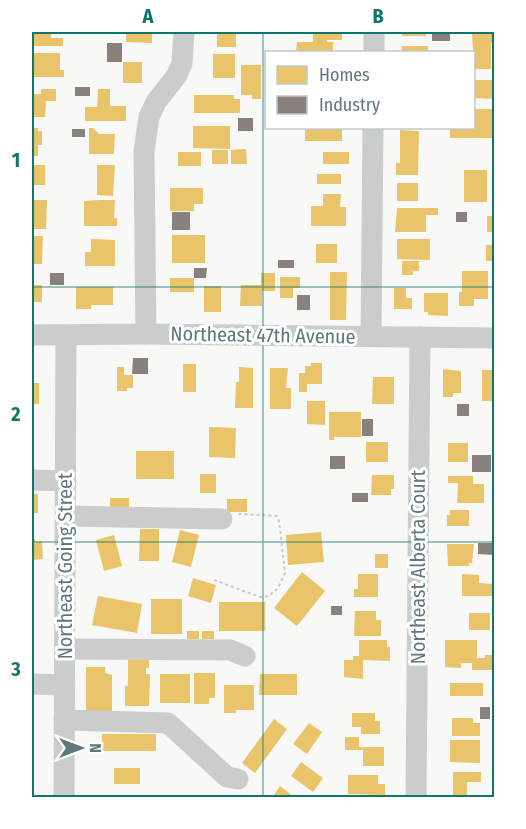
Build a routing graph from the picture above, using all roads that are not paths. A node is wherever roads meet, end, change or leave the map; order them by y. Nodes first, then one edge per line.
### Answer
1 (184, 32) edge
2 (374, 32) edge
3 (374, 51) edge
4 (373, 129) edge
5 (146, 334) junction
6 (32, 335) edge
7 (66, 335) junction
8 (371, 336) junction
9 (420, 337) junction
10 (495, 338) edge
11 (32, 480) edge
12 (66, 481) junction
13 (66, 516) junction
14 (222, 519) road end
15 (65, 649) junction
16 (245, 656) dead end
17 (32, 684) edge
18 (64, 685) junction
19 (64, 720) junction
20 (238, 779) dead end
21 (64, 798) edge
22 (416, 798) edge

1 - 5 street
2 - 3 street
4 - 8 street
5 - 7 street, Northeast 47th Avenue
5 - 8 street, Northeast 47th Avenue
6 - 7 street, Northeast 47th Avenue
7 - 12 street, Northeast Going Street
8 - 9 street, Northeast 47th Avenue
9 - 10 street, Northeast 47th Avenue
9 - 22 street, Northeast Alberta Court
11 - 12 street
12 - 13 street, Northeast Going Street
13 - 14 street
13 - 15 street, Northeast Going Street
15 - 16 street
15 - 18 street, Northeast Going Street
17 - 18 street
18 - 19 street, Northeast Going Street
19 - 20 street
19 - 21 street, Northeast Going Street

